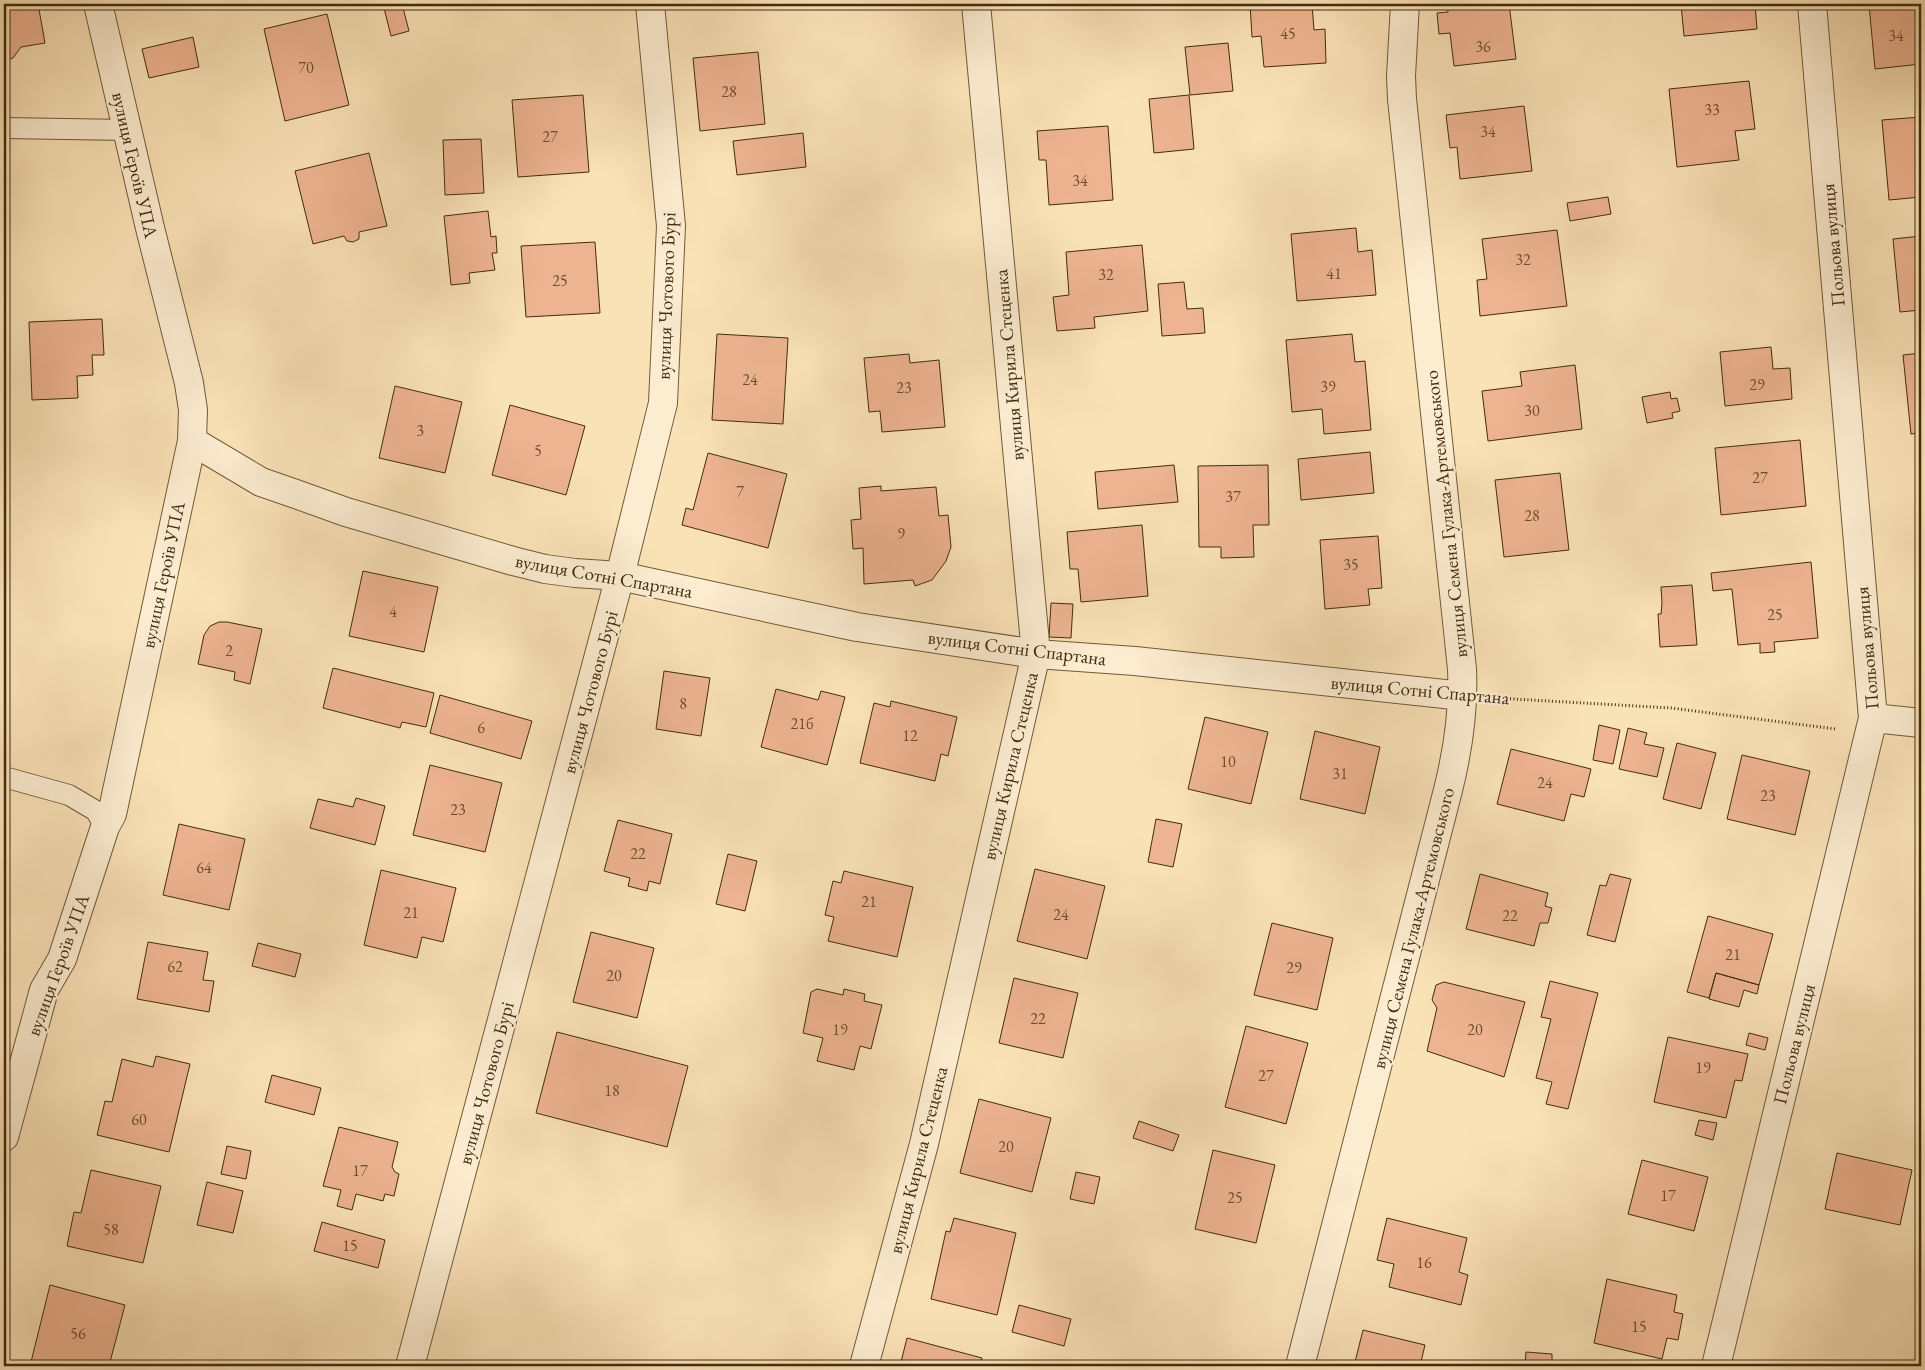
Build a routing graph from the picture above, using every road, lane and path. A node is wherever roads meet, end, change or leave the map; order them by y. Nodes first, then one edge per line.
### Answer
1 (98, 4) edge
2 (650, 4) edge
3 (976, 4) edge
4 (1405, 4) edge
5 (1812, 4) edge
6 (4, 128) edge
7 (127, 130) junction
8 (192, 441) junction
9 (620, 576) junction
10 (1036, 654) junction
11 (1463, 696) junction
12 (1921, 723) edge
13 (1871, 726) junction
14 (4, 776) edge
15 (105, 827) junction
16 (4, 1137) edge
17 (410, 1366) edge
18 (864, 1366) edge
19 (1300, 1366) edge
20 (1716, 1366) edge

1 - 7 street, вулиця Героїв УПА
2 - 9 street, вулиця Чотового Бурі
3 - 10 street, вулиця Кирила Стеценка
4 - 11 street, вулиця Семена Гулака-Артемовського
5 - 13 street, Польова вулиця
6 - 7 lane
7 - 8 street, вулиця Героїв УПА
8 - 9 street, вулиця Сотні Спартана
8 - 15 street, вулиця Героїв УПА
9 - 10 street, вулиця Сотні Спартана
9 - 17 street, вулиця Чотового Бурі
10 - 11 street, вулиця Сотні Спартана
10 - 18 street, вулиця Кирила Стеценка
11 - 13 path, вулиця Сотні Спартана
11 - 19 street, вулиця Семена Гулака-Артемовського
12 - 13 street
13 - 20 street, Польова вулиця
14 - 15 lane
15 - 16 street, вулиця Героїв УПА

